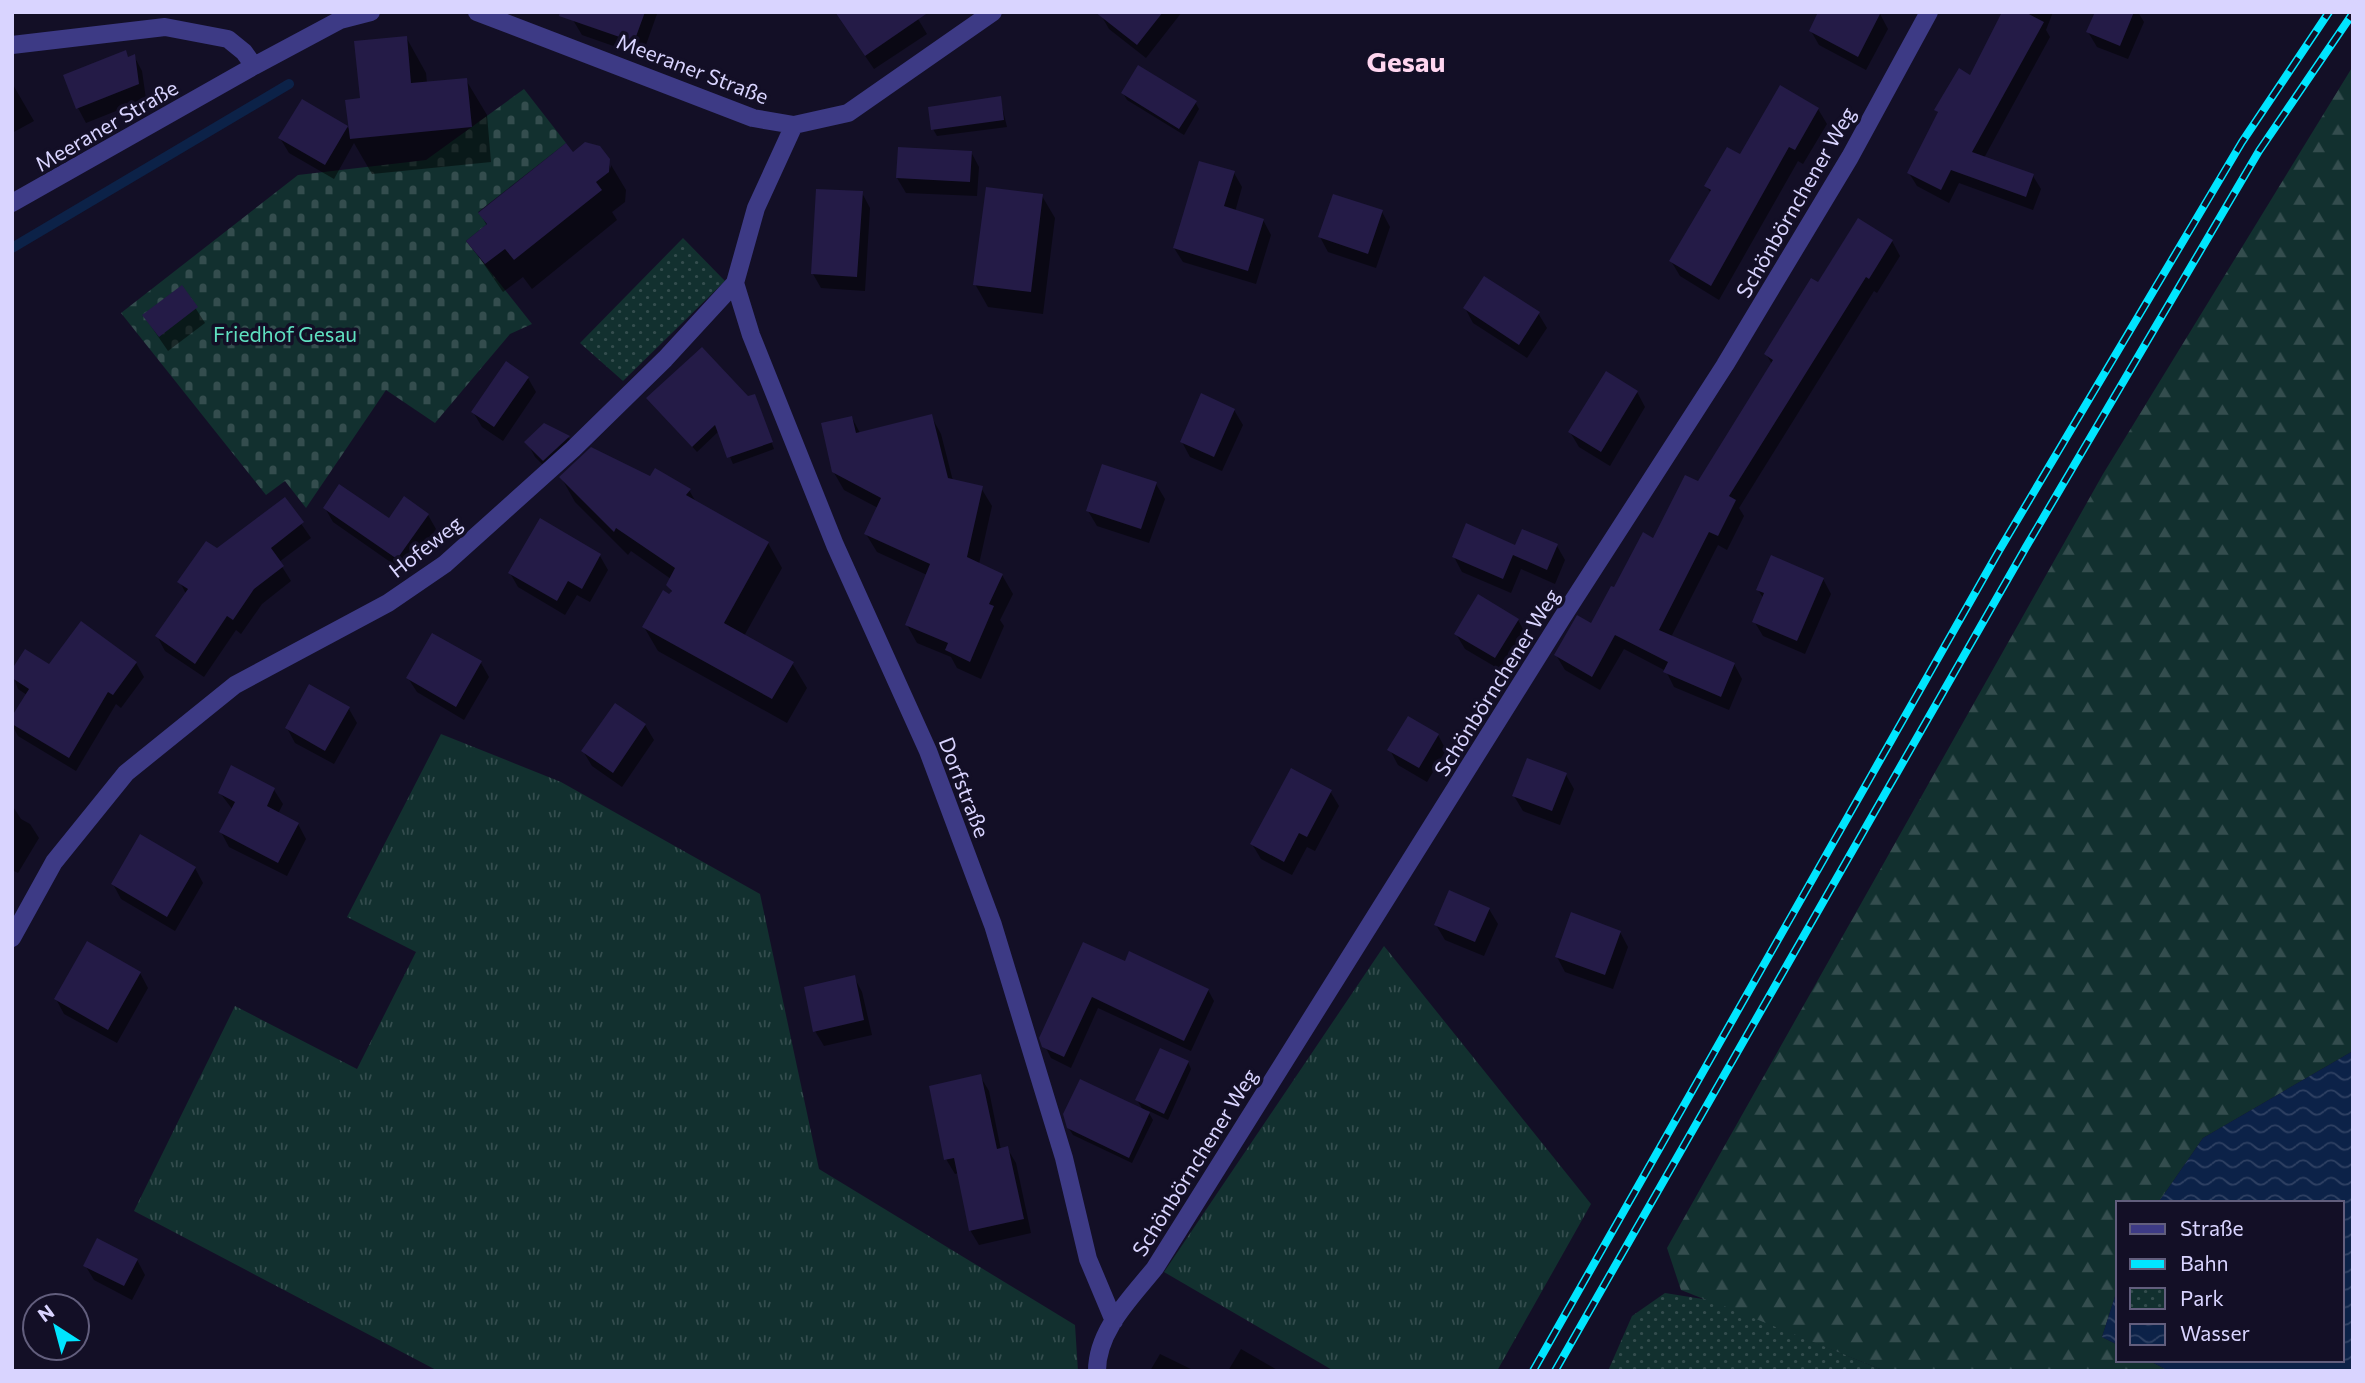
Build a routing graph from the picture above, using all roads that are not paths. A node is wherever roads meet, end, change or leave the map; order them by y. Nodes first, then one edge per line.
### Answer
1 (371, 12) edge
2 (477, 12) edge
3 (1929, 12) edge
4 (989, 13) edge
5 (12, 46) edge
6 (254, 66) junction
7 (794, 125) junction
8 (12, 203) edge
9 (735, 283) junction
10 (12, 939) edge
11 (1114, 1321) junction
12 (1097, 1371) edge

1 - 6 street, Meeraner Straße
2 - 7 street, Meeraner Straße
3 - 11 street, Schönbörnchener Weg
4 - 7 street, Meeraner Straße
5 - 6 street
6 - 8 street, Meeraner Straße
7 - 9 street, Hofeweg
9 - 10 street, Hofeweg
9 - 11 street, Dorfstraße
11 - 12 street, Schönbörnchener Weg

